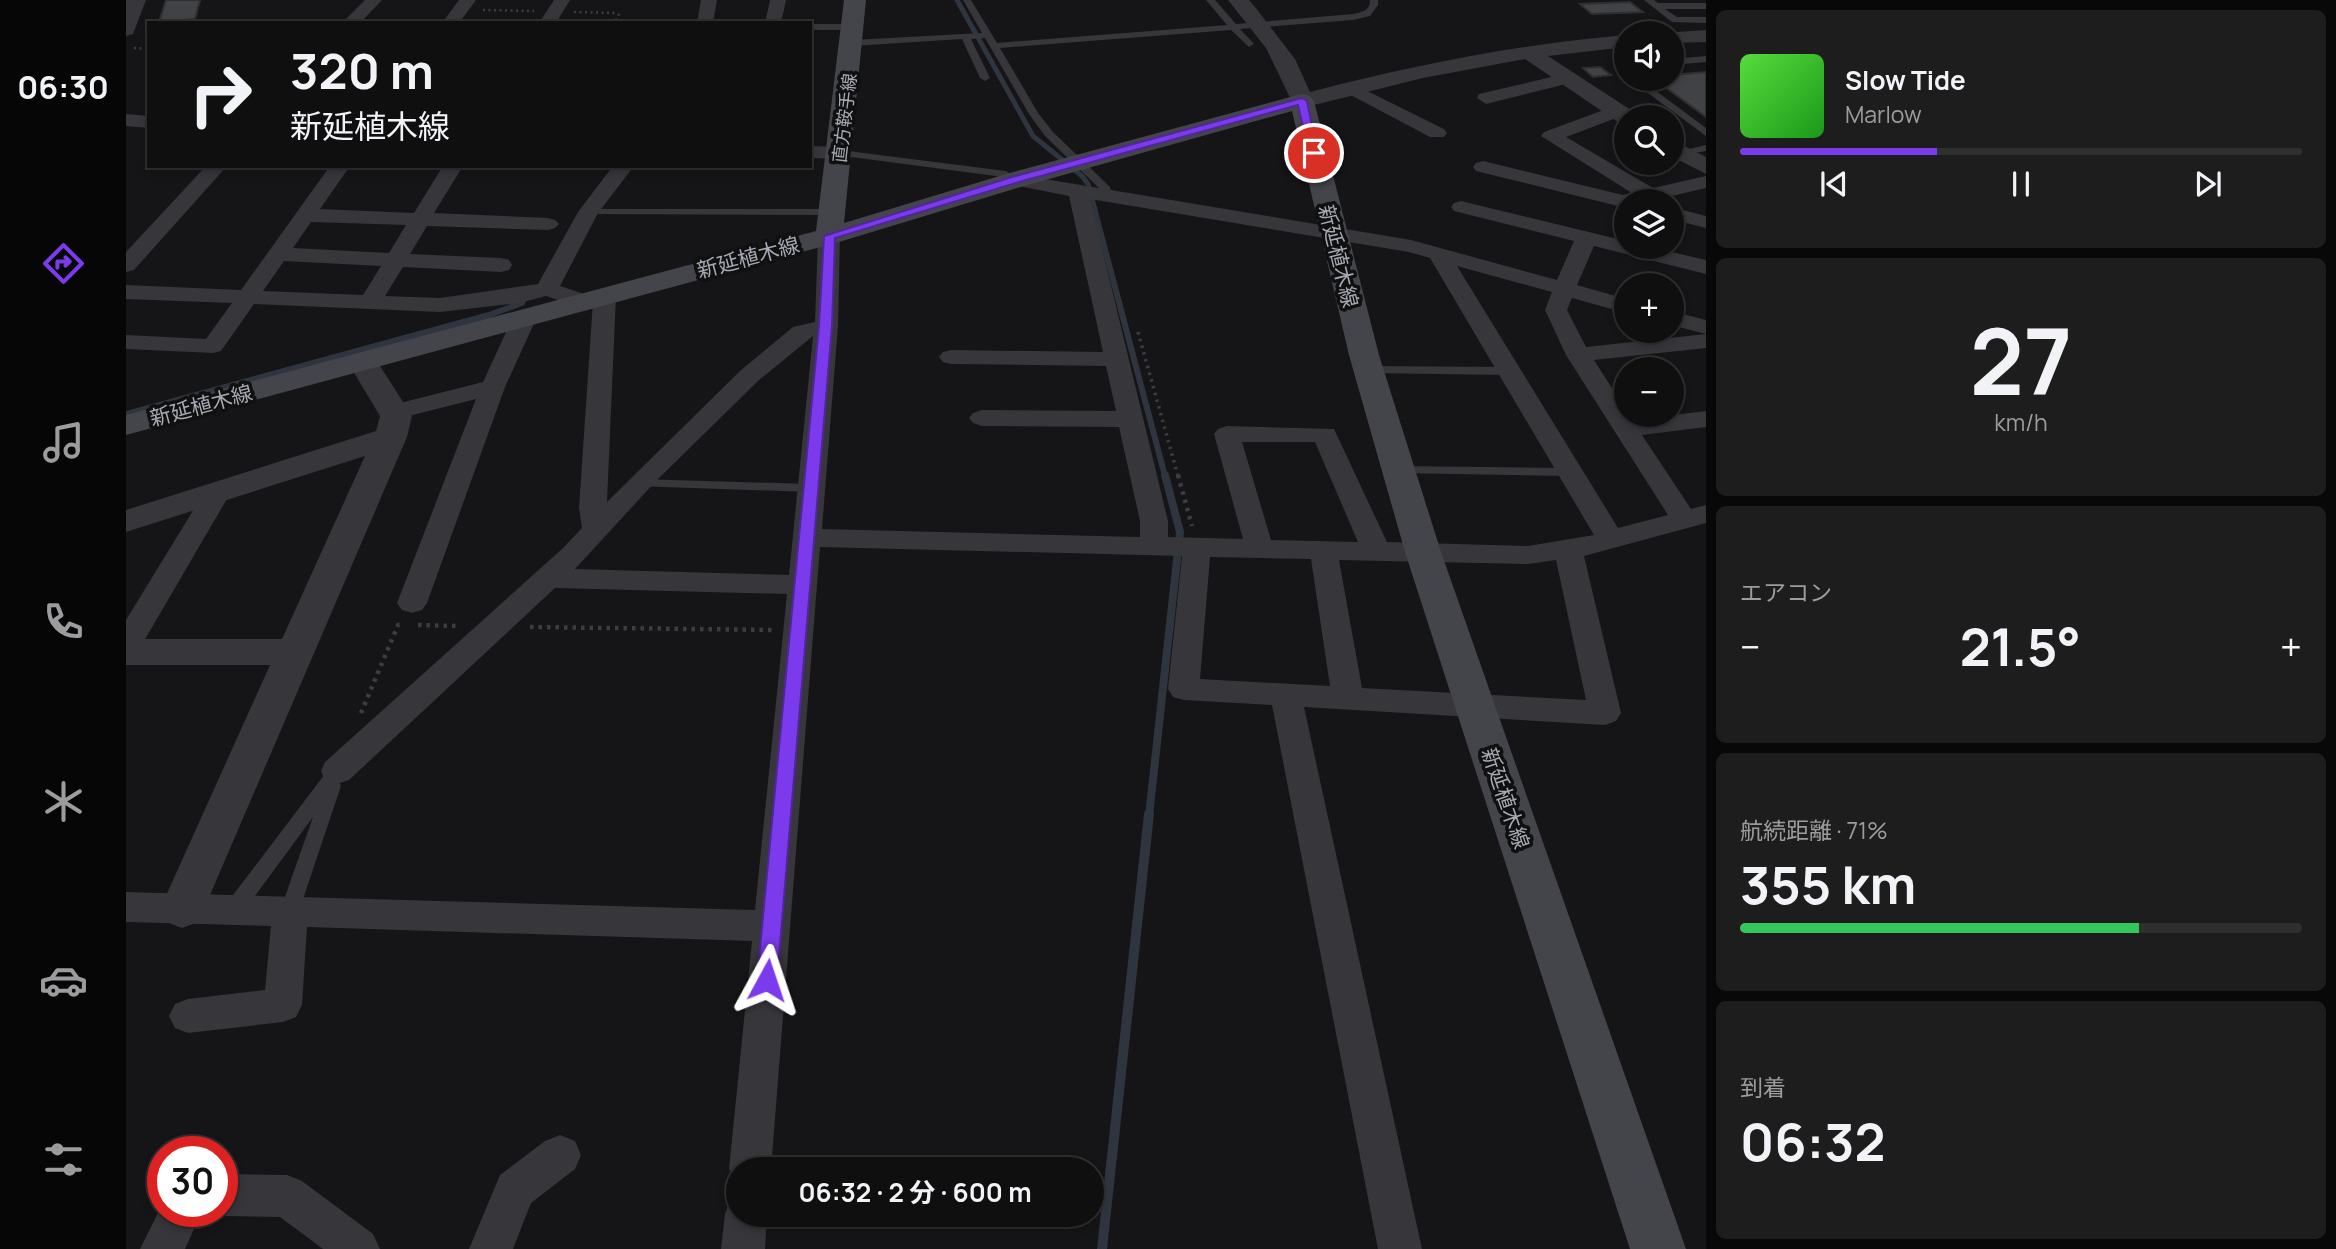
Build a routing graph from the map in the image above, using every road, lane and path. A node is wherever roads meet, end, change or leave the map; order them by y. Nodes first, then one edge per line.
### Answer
1 (374, 0) edge
2 (468, 0) edge
3 (562, 0) edge
4 (709, 0) edge
5 (778, 0) edge
6 (855, 0) edge
7 (967, 0) edge
8 (1210, 0) edge
9 (1238, 0) edge
10 (1374, 0) edge
11 (132, 2) edge
12 (1651, 3) edge
13 (1706, 6) edge
14 (1706, 20) edge
15 (352, 21) edge
16 (452, 21) edge
17 (548, 21) edge
18 (705, 21) edge
19 (774, 21) edge
20 (812, 27) edge
21 (1235, 29) junction
22 (126, 30) edge
23 (853, 35) junction
24 (986, 35) junction
25 (1255, 35) junction
26 (965, 36) junction
27 (1706, 36) edge
28 (1684, 37) edge
29 (1614, 42) edge
30 (994, 46) junction
31 (126, 48) edge
32 (147, 49) edge
33 (1527, 51) junction
34 (1706, 59) edge
35 (1684, 61) edge
36 (985, 78) dead end
37 (1568, 78) junction
38 (1351, 88) junction
39 (1650, 91) edge
40 (1486, 98) dead end
41 (1302, 101) junction
42 (1614, 109) edge
43 (1614, 116) edge
44 (126, 120) edge
45 (147, 122) edge
46 (1437, 133) dead end
47 (1706, 134) edge
48 (1687, 149) edge
49 (812, 152) edge
50 (840, 153) junction
51 (1077, 162) junction
52 (1483, 167) dead end
53 (1706, 167) edge
54 (215, 168) edge
55 (339, 168) edge
56 (452, 168) edge
57 (622, 168) edge
58 (1614, 173) edge
59 (1617, 175) edge
60 (1016, 180) junction
61 (1706, 182) edge
62 (1640, 189) edge
63 (1676, 189) edge
64 (1075, 190) junction
65 (1107, 195) junction
66 (1614, 200) edge
67 (1461, 207) dead end
68 (588, 212) junction
69 (304, 215) junction
70 (1684, 216) edge
71 (420, 219) junction
72 (1706, 222) edge
73 (548, 224) dead end
74 (831, 224) junction
75 (1333, 232) junction
76 (1586, 238) junction
77 (1438, 253) junction
78 (280, 254) junction
79 (396, 260) junction
80 (126, 265) edge
81 (501, 265) dead end
82 (1706, 267) edge
83 (547, 289) junction
84 (1565, 289) junction
85 (126, 292) edge
86 (247, 298) junction
87 (594, 298) junction
88 (370, 302) junction
89 (1614, 303) edge
90 (525, 317) junction
91 (1135, 321) dead end
92 (1684, 321) edge
93 (825, 326) junction
94 (1706, 327) edge
95 (1706, 341) edge
96 (126, 342) edge
97 (1578, 355) junction
98 (951, 357) dead end
99 (1116, 359) junction
100 (362, 361) junction
101 (1368, 370) junction
102 (1509, 371) junction
103 (493, 387) junction
104 (982, 418) dead end
105 (1130, 419) junction
106 (1706, 419) edge
107 (126, 425) edge
108 (392, 425) junction
109 (1625, 429) junction
110 (1398, 470) junction
111 (1569, 472) junction
112 (639, 483) junction
113 (811, 488) junction
114 (218, 492) junction
115 (1695, 516) edge
116 (126, 520) edge
117 (596, 530) junction
118 (806, 538) junction
119 (1611, 539) junction
120 (1154, 546) junction
121 (1198, 547) junction
122 (1260, 549) junction
123 (1324, 551) junction
124 (1568, 551) junction
125 (1377, 552) junction
126 (1423, 552) junction
127 (548, 578) junction
128 (802, 585) junction
129 (412, 603) dead end
130 (495, 626) junction
131 (798, 631) junction
132 (126, 645) edge
133 (126, 652) edge
134 (294, 652) junction
135 (1286, 696) junction
136 (1348, 700) junction
137 (1475, 706) junction
138 (360, 714) dead end
139 (337, 771) junction
140 (126, 907) edge
141 (182, 909) junction
142 (234, 909) junction
143 (290, 911) junction
144 (772, 926) junction
145 (188, 1016) dead end
146 (560, 1155) dead end
147 (751, 1157) edge
148 (238, 1195) edge
149 (173, 1227) edge
150 (745, 1227) edge
151 (162, 1249) edge
152 (358, 1249) edge
153 (491, 1249) edge
154 (743, 1249) edge
155 (1400, 1249) edge
156 (1658, 1249) edge

1 - 15 street
2 - 16 street
3 - 17 street
4 - 18 street
5 - 19 street
6 - 23 main road, 直方鞍手線
7 - 24 lane
8 - 21 lane
9 - 25 street
10 - 25 lane
11 - 22 street
12 - 13 lane
12 - 14 lane
20 - 23 lane
21 - 25 lane
21 - 25 lane
21 - 30 lane
23 - 26 lane
23 - 50 main road, 直方鞍手線
24 - 26 lane
24 - 30 lane
25 - 41 street
26 - 36 lane
27 - 28 street
29 - 33 street
30 - 51 lane
31 - 32 path
33 - 37 street
33 - 38 street
34 - 35 lane
37 - 40 street
37 - 42 street
38 - 41 street
38 - 46 street
39 - 47 lane
41 - 51 main road, 新延植木線
41 - 75 main road, 新延植木線
43 - 58 street
44 - 45 street
48 - 53 street
49 - 50 street
50 - 60 lane
50 - 74 main road, 直方鞍手線
51 - 60 main road, 新延植木線
51 - 65 lane
52 - 66 street
54 - 80 street
55 - 69 street
56 - 71 street
57 - 68 street
59 - 62 street
60 - 64 street
60 - 74 main road, 新延植木線
61 - 63 street
64 - 65 street
64 - 99 street
65 - 75 street
67 - 76 street
68 - 74 lane
68 - 83 street
69 - 71 street
69 - 78 street
70 - 72 street
71 - 73 street
71 - 79 street
74 - 87 main road, 新延植木線
74 - 93 street
75 - 77 street
75 - 101 main road, 新延植木線
76 - 82 street
76 - 84 street
77 - 84 street
77 - 102 street
78 - 79 street
78 - 86 street
79 - 81 street
79 - 88 street
83 - 87 street
83 - 88 street
84 - 89 street
84 - 97 street
85 - 86 street
86 - 88 street
86 - 96 street
87 - 90 main road, 新延植木線
87 - 117 street
90 - 100 main road, 新延植木線
90 - 103 street
91 - 121 path
92 - 94 street
93 - 112 street
93 - 113 street
95 - 97 street
97 - 109 street
98 - 99 street
99 - 105 street
100 - 107 main road, 新延植木線
100 - 108 street
101 - 102 lane
101 - 110 main road, 新延植木線
102 - 111 street
103 - 108 street
103 - 129 street
104 - 105 street
105 - 120 street
106 - 109 street
108 - 114 street
108 - 134 street
109 - 115 street
110 - 111 lane
110 - 126 main road, 新延植木線
111 - 119 street
112 - 113 lane
112 - 117 street
113 - 118 street
114 - 116 street
114 - 132 street
115 - 119 street
117 - 127 street
118 - 120 street
118 - 128 street
119 - 124 street
120 - 121 street
121 - 122 street
121 - 135 street
122 - 123 street
122 - 125 street
123 - 125 street
123 - 136 street
124 - 126 street
124 - 137 street
125 - 126 street
126 - 137 main road, 新延植木線
127 - 128 street
127 - 130 street
128 - 131 street
130 - 131 path
130 - 138 path
130 - 139 street
131 - 144 street
133 - 134 street
134 - 141 street
135 - 136 street
135 - 155 street
136 - 137 street
137 - 156 main road, 新延植木線
139 - 142 lane
139 - 143 lane
140 - 141 street
141 - 142 street
142 - 143 street
143 - 144 street
143 - 145 street
144 - 147 street
146 - 153 street
148 - 152 street
149 - 151 street
150 - 154 street

